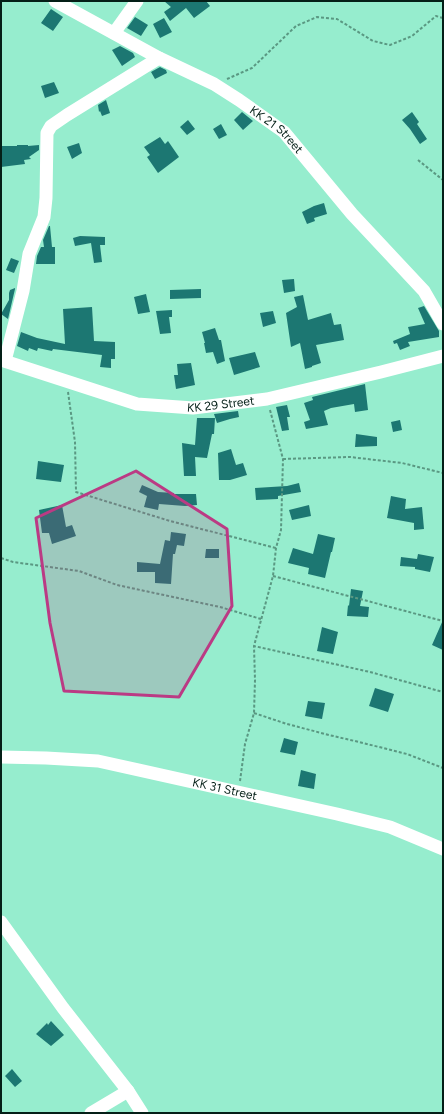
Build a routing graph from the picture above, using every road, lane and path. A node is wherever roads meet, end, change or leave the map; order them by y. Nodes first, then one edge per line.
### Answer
1 (55, 1) edge
2 (137, 1) edge
3 (443, 18) edge
4 (114, 32) junction
5 (159, 58) junction
6 (214, 84) junction
7 (418, 160) dead end
8 (443, 180) edge
9 (443, 324) edge
10 (443, 356) edge
11 (3, 360) edge
12 (67, 381) junction
13 (267, 399) junction
14 (283, 459) junction
15 (443, 473) edge
16 (276, 548) junction
17 (1, 558) edge
18 (273, 576) junction
19 (261, 619) junction
20 (443, 621) edge
21 (254, 646) junction
22 (443, 692) edge
23 (254, 713) junction
24 (1, 757) edge
25 (443, 768) edge
26 (239, 792) junction
27 (443, 849) edge
28 (1, 922) edge
29 (128, 1091) junction
30 (90, 1113) edge
31 (142, 1113) edge

1 - 4 street, KK 21 Street
2 - 4 street
3 - 6 path
4 - 5 street, KK 21 Street
5 - 6 street, KK 21 Street
5 - 11 street
6 - 9 street, KK 21 Street
7 - 8 path
10 - 13 street, KK 29 Street
11 - 12 street, KK 29 Street
12 - 13 street, KK 29 Street
12 - 16 path
13 - 14 path
14 - 15 path
14 - 16 path
16 - 18 path
17 - 19 path
18 - 19 path
18 - 20 path
19 - 21 path
21 - 22 path
21 - 23 path
23 - 25 path
23 - 26 path
24 - 26 street, KK 31 Street
26 - 27 street, KK 31 Street
28 - 29 street
29 - 30 street
29 - 31 street

